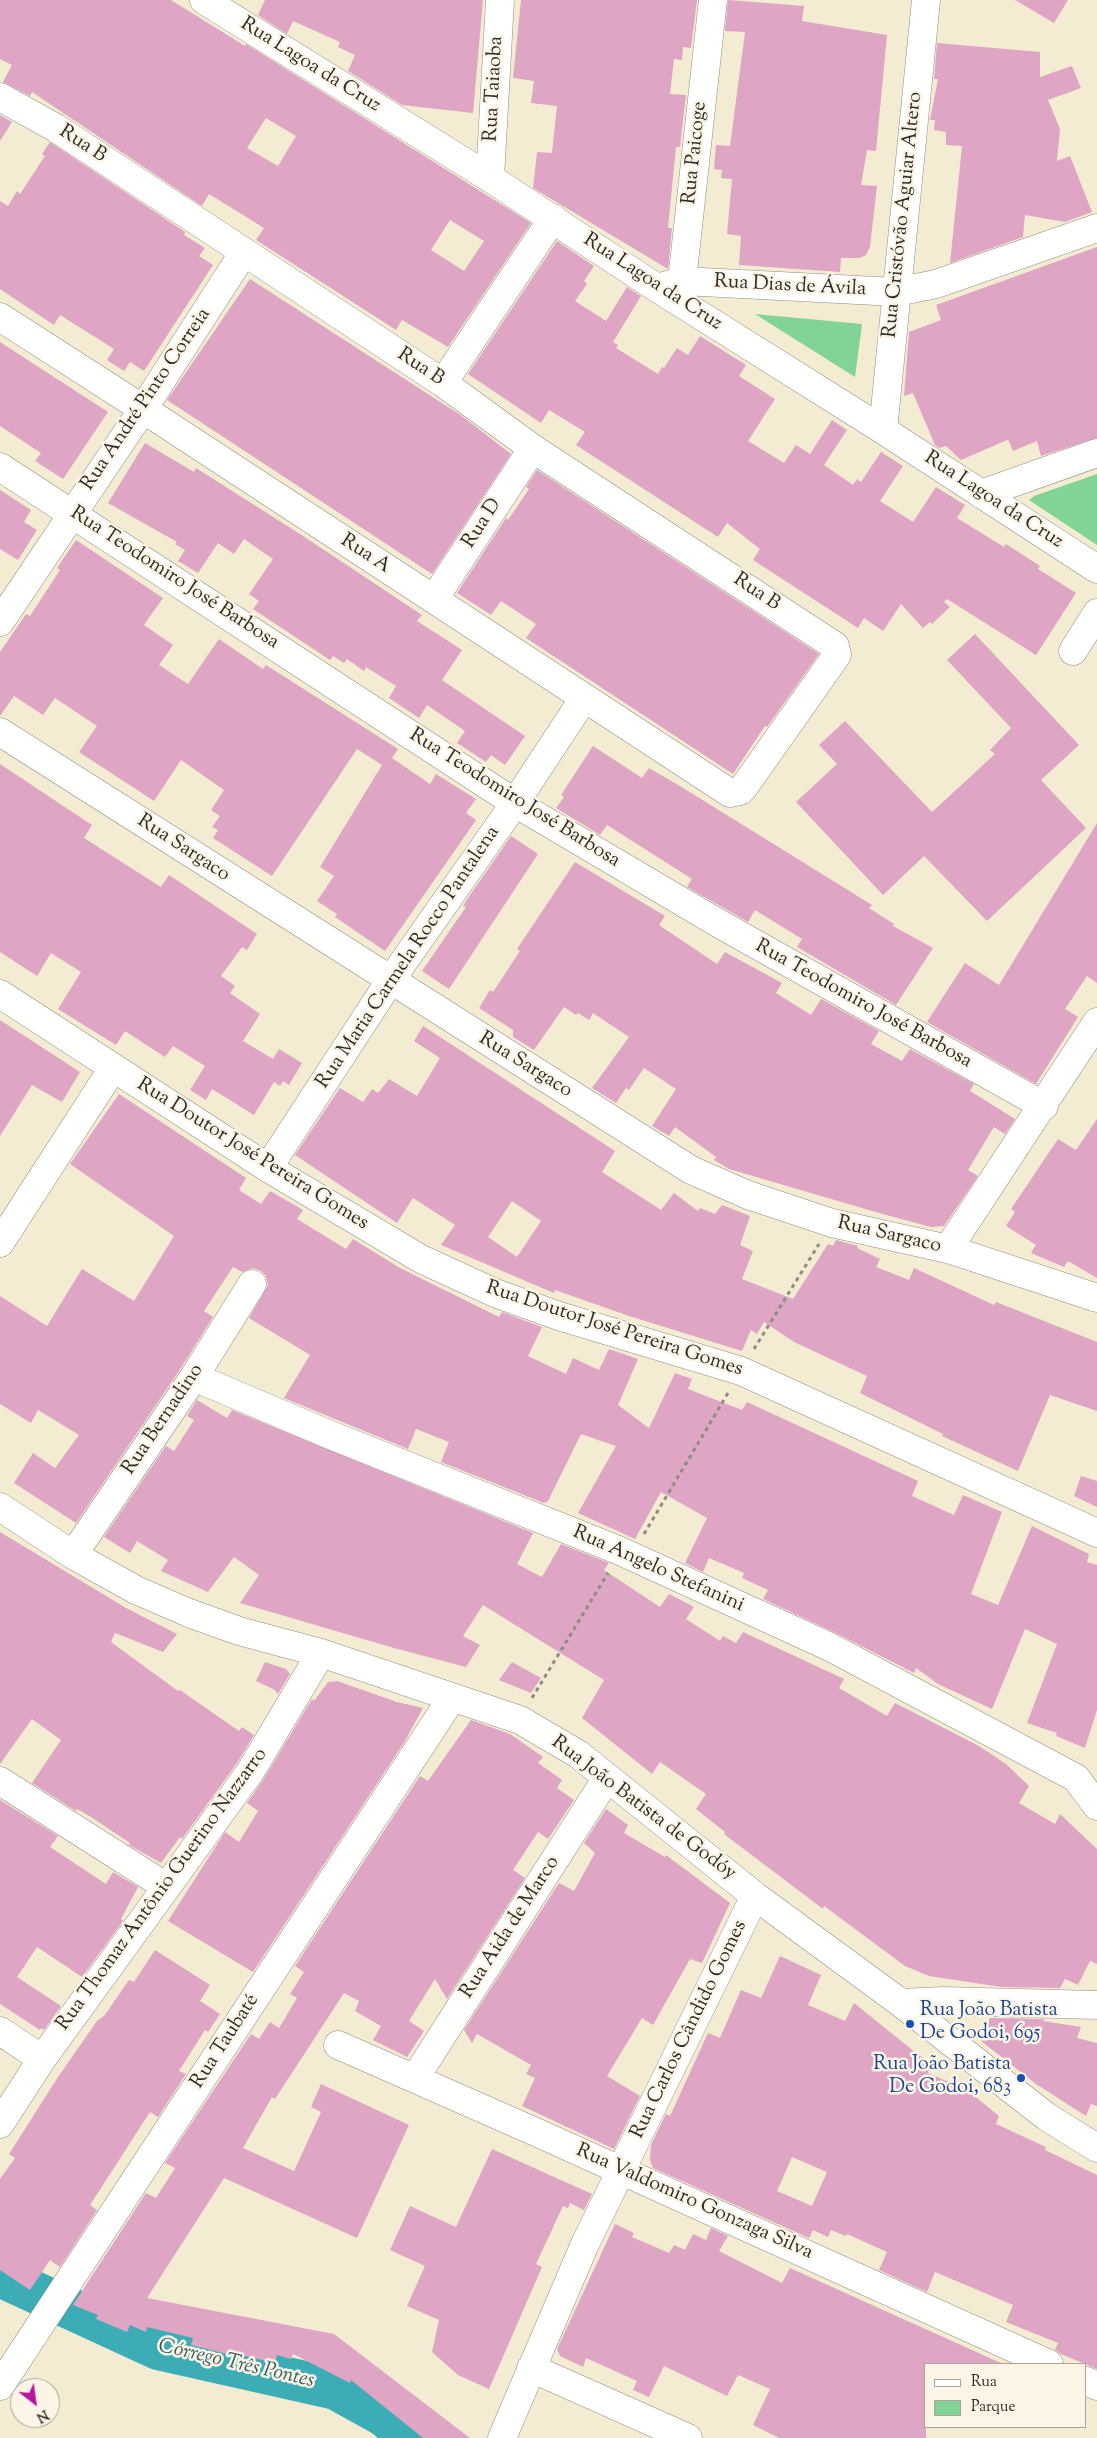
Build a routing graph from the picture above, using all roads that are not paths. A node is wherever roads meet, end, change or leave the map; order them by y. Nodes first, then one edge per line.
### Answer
1 (204, 0) edge
2 (500, 0) edge
3 (712, 0) edge
4 (926, 0) edge
5 (0, 96) edge
6 (490, 178) junction
7 (553, 218) junction
8 (1097, 228) edge
9 (244, 252) junction
10 (669, 285) junction
11 (896, 292) junction
12 (0, 317) edge
13 (443, 384) junction
14 (143, 408) junction
15 (883, 430) junction
16 (533, 448) junction
17 (1097, 454) edge
18 (0, 467) edge
19 (981, 494) junction
20 (72, 512) junction
21 (1097, 569) edge
22 (434, 599) junction
23 (1097, 613) edge
24 (0, 622) edge
25 (1074, 651) dead end
26 (584, 698) junction
27 (0, 732) edge
28 (730, 794) joint
29 (515, 803) junction
30 (390, 981) junction
31 (0, 994) edge
32 (1097, 1022) edge
33 (113, 1068) junction
34 (1044, 1106) junction
35 (268, 1168) junction
36 (0, 1244) edge
37 (948, 1249) junction
38 (252, 1284) dead end
39 (1097, 1298) edge
40 (194, 1377) junction
41 (0, 1507) edge
42 (1097, 1533) edge
43 (73, 1555) junction
44 (321, 1653) junction
45 (452, 1698) junction
46 (607, 1778) junction
47 (1087, 1779) edge
48 (0, 1781) edge
49 (1097, 1806) edge
50 (165, 1886) junction
51 (755, 1896) junction
52 (901, 2003) junction
53 (1097, 2005) edge
54 (0, 2031) edge
55 (338, 2045) dead end
56 (42, 2059) junction
57 (414, 2078) junction
58 (0, 2124) edge
59 (1097, 2148) edge
60 (621, 2170) junction
61 (1047, 2363) edge
62 (532, 2368) junction
63 (6, 2377) edge
64 (502, 2438) edge
65 (688, 2438) edge

1 - 6 street, Rua Lagoa da Cruz
2 - 6 street, Rua Taiaoba
3 - 10 street, Rua Paicoge
4 - 11 street, Rua Cristóvão Aguiar Altero
5 - 9 street, Rua B
6 - 7 street, Rua Lagoa da Cruz
7 - 10 street, Rua Lagoa da Cruz
7 - 13 street
8 - 11 street, Rua Dias de Ávila
9 - 13 street, Rua B
9 - 14 street, Rua André Pinto Correia
10 - 11 street, Rua Dias de Ávila
10 - 15 street, Rua Lagoa da Cruz
11 - 15 street, Rua Cristóvão Aguiar Altero
12 - 14 street, Rua A
13 - 16 street, Rua B
14 - 20 street, Rua André Pinto Correia
14 - 22 street, Rua A
15 - 19 street, Rua Lagoa da Cruz
16 - 22 street, Rua D
16 - 28 street, Rua B
17 - 19 street
18 - 20 street, Rua Teodomiro José Barbosa
19 - 21 street, Rua Lagoa da Cruz
20 - 24 street, Rua André Pinto Correia
20 - 29 street, Rua Teodomiro José Barbosa
22 - 26 street, Rua A
23 - 25 street
26 - 28 street, Rua A
26 - 29 street, Rua Maria Carmela Rocco Pantalena
27 - 30 street, Rua Sargaco
29 - 30 street, Rua Maria Carmela Rocco Pantalena
29 - 34 street, Rua Teodomiro José Barbosa
30 - 35 street, Rua Maria Carmela Rocco Pantalena
30 - 37 street, Rua Sargaco
31 - 33 street, Rua Doutor José Pereira Gomes
32 - 34 street
33 - 35 street, Rua Doutor José Pereira Gomes
33 - 36 street
34 - 37 street
35 - 42 street, Rua Doutor José Pereira Gomes
37 - 39 street, Rua Sargaco
38 - 40 street, Rua Bernadino
40 - 43 street, Rua Bernadino
40 - 47 street, Rua Angelo Stefanini
41 - 43 street, Rua João Batista de Godóy
43 - 44 street, Rua João Batista de Godóy
44 - 45 street, Rua João Batista de Godóy
44 - 50 street, Rua Thomaz Antônio Guerino Nazzarro
45 - 46 street, Rua João Batista de Godóy
45 - 63 street, Rua Taubaté
46 - 51 street, Rua João Batista de Godóy
46 - 57 street, Rua Aida de Marco
47 - 49 street, Rua Angelo Stefanini
48 - 50 street
50 - 56 street, Rua Thomaz Antônio Guerino Nazzarro
51 - 52 street, Rua João Batista de Godóy
51 - 60 street, Rua Carlos Cândido Gomes
52 - 53 street
52 - 59 street, Rua João Batista de Godóy
54 - 56 street
55 - 57 street, Rua Valdomiro Gonzaga Silva
56 - 58 street, Rua Thomaz Antônio Guerino Nazzarro
57 - 60 street, Rua Valdomiro Gonzaga Silva
60 - 61 street, Rua Valdomiro Gonzaga Silva
60 - 62 street, Rua Carlos Cândido Gomes
62 - 64 street, Rua Carlos Cândido Gomes
62 - 65 street

